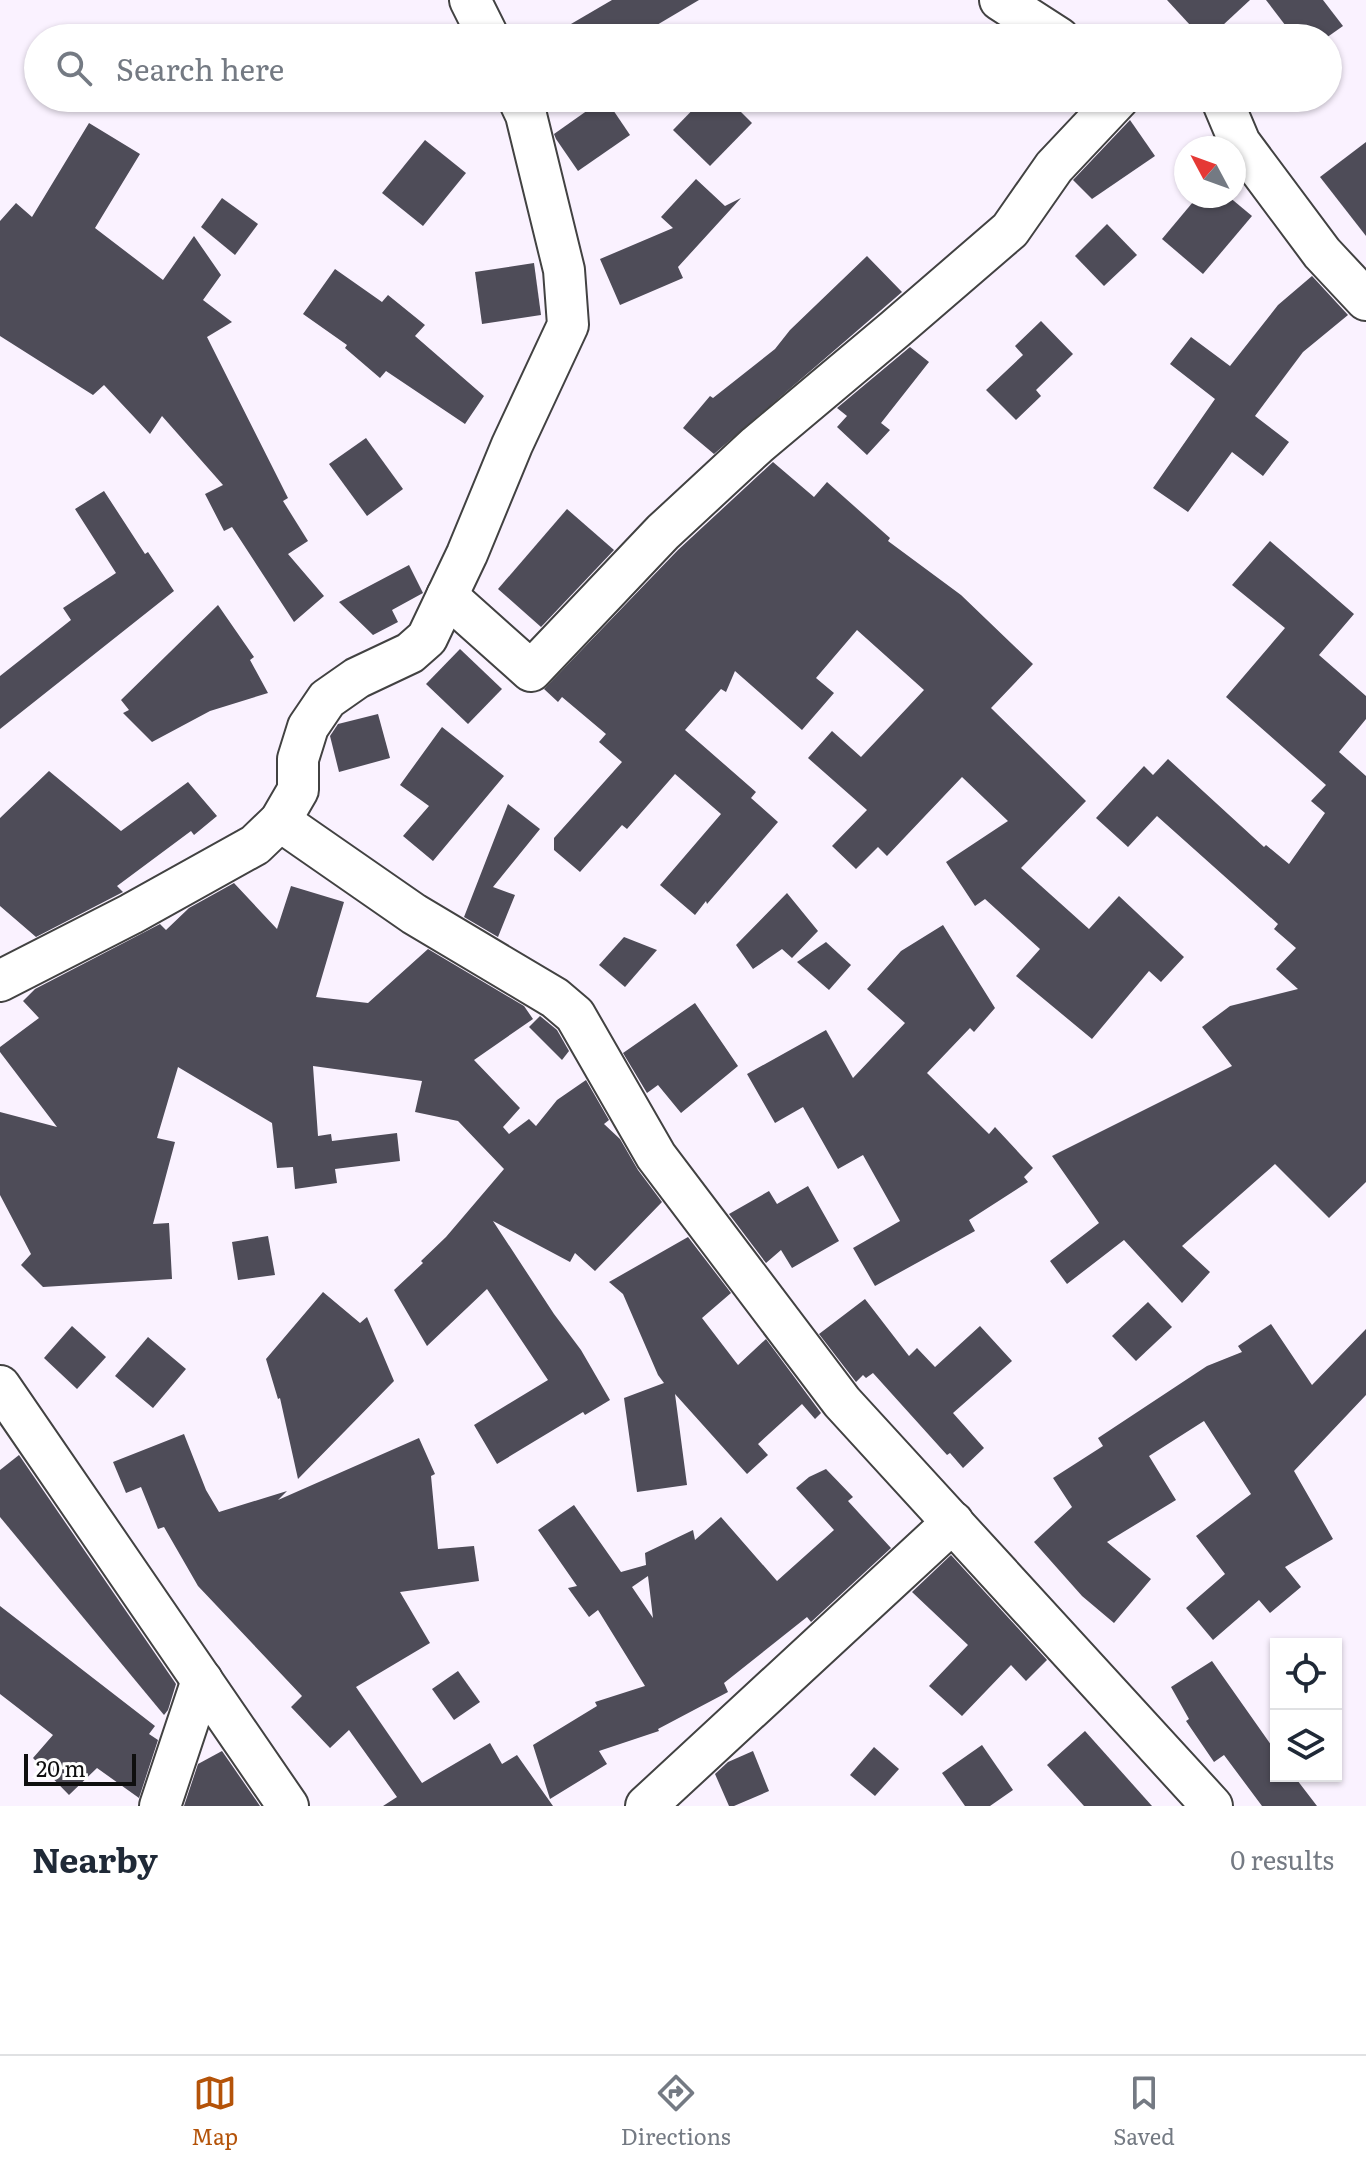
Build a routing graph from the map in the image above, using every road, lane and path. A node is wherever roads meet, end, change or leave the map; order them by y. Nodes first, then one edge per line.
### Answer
1 (470, 0) edge
2 (1000, 0) edge
3 (482, 24) edge
4 (1037, 24) edge
5 (525, 112) edge
6 (1106, 112) edge
7 (1227, 112) edge
8 (1366, 300) edge
9 (447, 596) junction
10 (280, 821) junction
11 (0, 981) edge
12 (0, 1386) edge
13 (953, 1522) junction
14 (202, 1680) junction
15 (160, 1806) edge
16 (288, 1806) edge
17 (646, 1806) edge
18 (1212, 1806) edge

1 - 3 street
2 - 4 street
5 - 9 street
6 - 9 street
7 - 8 street
9 - 10 street
10 - 11 street
10 - 13 street
12 - 14 street
13 - 17 street
13 - 18 street
14 - 15 street
14 - 16 street

